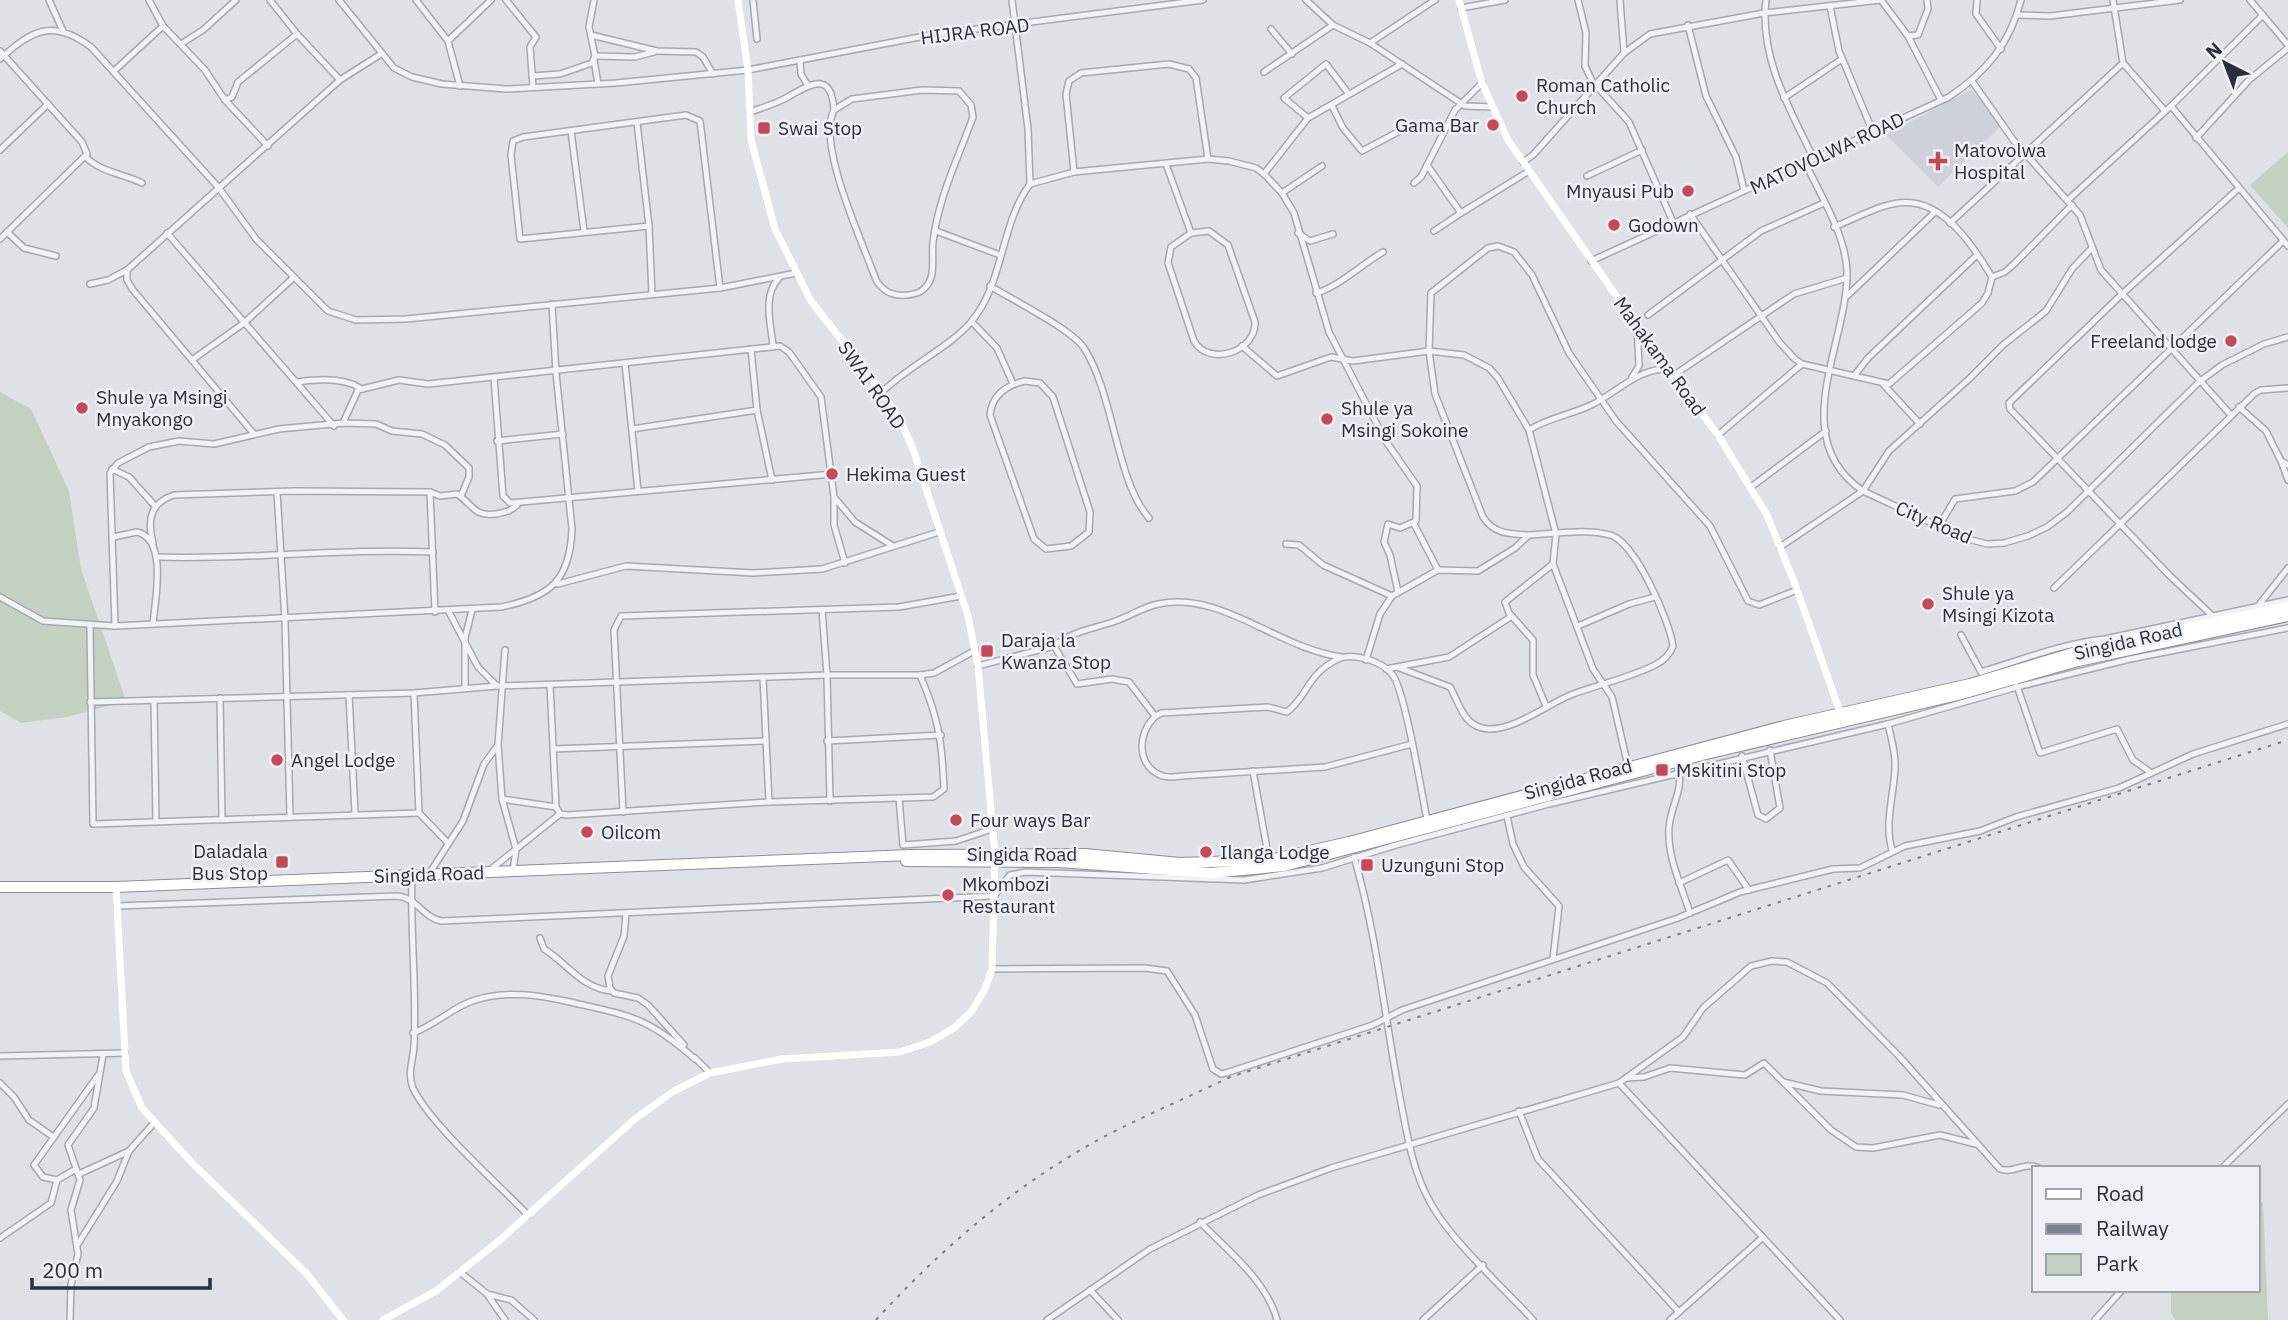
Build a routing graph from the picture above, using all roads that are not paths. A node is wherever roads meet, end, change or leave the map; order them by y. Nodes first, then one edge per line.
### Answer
1 (48, 0) edge
2 (236, 0) edge
3 (270, 0) edge
4 (340, 0) edge
5 (415, 0) edge
6 (491, 0) edge
7 (506, 0) edge
8 (594, 0) edge
9 (738, 0) edge
10 (753, 0) edge
11 (1012, 0) edge
12 (1203, 0) edge
13 (1306, 0) edge
14 (1436, 0) edge
15 (1506, 0) edge
16 (1578, 0) edge
17 (1620, 0) edge
18 (1766, 0) edge
19 (1881, 0) edge
20 (1927, 0) edge
21 (1977, 0) edge
22 (2021, 0) edge
23 (2113, 0) edge
24 (2180, 0) edge
25 (2250, 0) edge
26 (147, 2) edge
27 (1460, 4) edge
28 (1830, 6) junction
29 (2113, 8) junction
30 (1764, 13) junction
31 (53, 14) junction
32 (2017, 15) junction
33 (2263, 15) junction
34 (1016, 25) junction
35 (1334, 25) junction
36 (163, 26) junction
37 (1688, 26) junction
38 (49, 29) junction
39 (1271, 29) dead end
40 (63, 31) junction
41 (297, 34) junction
42 (591, 34) junction
43 (1908, 36) junction
44 (757, 39) dead end
45 (448, 41) junction
46 (1370, 43) junction
47 (180, 44) junction
48 (2288, 47) edge
49 (2001, 50) junction
50 (655, 51) junction
51 (1624, 53) junction
52 (381, 54) junction
53 (1292, 54) junction
54 (1, 55) edge
55 (594, 58) junction
56 (1842, 59) junction
57 (800, 60) junction
58 (2123, 63) junction
59 (1402, 64) junction
60 (748, 70) junction
61 (114, 71) junction
62 (1264, 72) dead end
63 (713, 74) junction
64 (532, 76) junction
65 (340, 80) junction
66 (1972, 81) junction
67 (1482, 83) junction
68 (598, 84) junction
69 (807, 84) junction
70 (1595, 85) junction
71 (460, 86) junction
72 (533, 87) junction
73 (1348, 93) junction
74 (1784, 98) junction
75 (225, 100) junction
76 (1941, 100) junction
77 (1460, 103) junction
78 (48, 104) junction
79 (1332, 106) junction
80 (1492, 107) junction
81 (2168, 109) junction
82 (834, 110) junction
83 (750, 112) junction
84 (1308, 118) junction
85 (637, 123) junction
86 (1443, 130) junction
87 (571, 131) junction
88 (1873, 132) junction
89 (2196, 138) junction
90 (268, 146) junction
91 (0, 150) edge
92 (1642, 150) junction
93 (2027, 155) junction
94 (86, 157) junction
95 (1208, 159) junction
96 (1814, 159) junction
97 (1523, 162) junction
98 (1805, 162) junction
99 (1166, 164) junction
100 (1427, 165) junction
101 (1322, 166) dead end
102 (1529, 171) junction
103 (1074, 172) junction
104 (1264, 174) junction
105 (1587, 176) dead end
106 (142, 183) dead end
107 (1414, 183) dead end
108 (1030, 184) junction
109 (219, 188) junction
110 (2238, 189) junction
111 (1744, 190) junction
112 (1282, 192) junction
113 (2070, 202) junction
114 (1824, 203) junction
115 (1935, 212) junction
116 (1461, 213) junction
117 (1690, 214) junction
118 (1673, 222) junction
119 (1950, 223) junction
120 (649, 226) junction
121 (1834, 227) junction
122 (584, 231) junction
123 (936, 231) junction
124 (1434, 231) dead end
125 (7, 232) junction
126 (167, 233) junction
127 (1191, 233) junction
128 (1298, 233) junction
129 (1333, 234) dead end
130 (0, 239) edge
131 (2285, 244) edge
132 (2091, 249) junction
133 (1383, 253) dead end
134 (1000, 255) junction
135 (1977, 255) junction
136 (56, 256) dead end
137 (1591, 261) junction
138 (1724, 261) junction
139 (127, 270) junction
140 (796, 273) junction
141 (1992, 277) junction
142 (779, 278) junction
143 (1847, 278) junction
144 (292, 279) junction
145 (90, 284) dead end
146 (990, 286) junction
147 (720, 288) junction
148 (1316, 293) junction
149 (652, 294) junction
150 (2121, 295) junction
151 (1846, 297) junction
152 (552, 304) junction
153 (1648, 314) dead end
154 (1760, 315) junction
155 (971, 322) junction
156 (244, 323) junction
157 (1636, 325) junction
158 (2288, 337) edge
159 (773, 346) junction
160 (1242, 346) junction
161 (751, 349) junction
162 (2170, 349) junction
163 (1429, 351) junction
164 (1342, 359) junction
165 (192, 360) junction
166 (625, 363) junction
167 (1802, 364) junction
168 (1829, 371) junction
169 (556, 373) junction
170 (1674, 375) junction
171 (1854, 376) junction
172 (494, 378) junction
173 (297, 382) junction
174 (1628, 382) junction
175 (2199, 382) junction
176 (1013, 384) junction
177 (1883, 384) junction
178 (360, 388) junction
179 (2288, 388) edge
180 (882, 392) junction
181 (1601, 400) junction
182 (2239, 407) junction
183 (757, 410) junction
184 (2230, 414) junction
185 (343, 424) junction
186 (1920, 424) junction
187 (334, 426) junction
188 (632, 429) junction
189 (1529, 430) junction
190 (1826, 431) junction
191 (254, 434) junction
192 (563, 434) junction
193 (1718, 435) junction
194 (497, 441) junction
195 (2057, 458) junction
196 (2281, 461) junction
197 (2288, 465) edge
198 (112, 469) junction
199 (833, 474) junction
200 (772, 480) junction
201 (2288, 480) edge
202 (1751, 487) junction
203 (638, 491) junction
204 (1863, 491) junction
205 (2088, 491) junction
206 (277, 492) junction
207 (430, 492) junction
208 (461, 496) junction
209 (834, 496) junction
210 (571, 498) junction
211 (517, 505) junction
212 (155, 506) junction
213 (1149, 518) dead end
214 (2120, 521) junction
215 (1414, 524) junction
216 (1939, 526) junction
217 (939, 532) junction
218 (1556, 534) junction
219 (1529, 535) junction
220 (113, 537) junction
221 (153, 543) junction
222 (1286, 544) dead end
223 (893, 546) junction
224 (1780, 547) junction
225 (433, 552) junction
226 (280, 556) junction
227 (158, 557) junction
228 (845, 564) junction
229 (1553, 564) junction
230 (2288, 568) edge
231 (1438, 570) junction
232 (558, 584) junction
233 (2054, 587) dead end
234 (1797, 590) junction
235 (1395, 594) junction
236 (961, 596) junction
237 (0, 597) edge
238 (1655, 597) junction
239 (2288, 600) edge
240 (2258, 606) junction
241 (2288, 607) edge
242 (471, 610) junction
243 (822, 610) junction
244 (435, 612) junction
245 (449, 612) junction
246 (1512, 617) junction
247 (2288, 617) edge
248 (285, 620) junction
249 (2218, 621) junction
250 (153, 624) junction
251 (90, 626) junction
252 (115, 626) junction
253 (1578, 626) junction
254 (2288, 628) edge
255 (1961, 635) dead end
256 (465, 638) junction
257 (1054, 646) junction
258 (505, 650) dead end
259 (976, 650) junction
260 (1344, 657) junction
261 (1366, 660) junction
262 (978, 666) junction
263 (1397, 667) junction
264 (1386, 669) junction
265 (827, 675) junction
266 (920, 676) junction
267 (1983, 676) junction
268 (763, 677) junction
269 (616, 682) junction
270 (2017, 683) junction
271 (1604, 684) junction
272 (550, 685) junction
273 (499, 686) junction
274 (465, 689) junction
275 (414, 693) junction
276 (349, 695) junction
277 (286, 697) junction
278 (220, 698) junction
279 (154, 700) junction
280 (90, 702) junction
281 (1546, 706) junction
282 (1888, 708) junction
283 (1155, 716) junction
284 (1841, 718) junction
285 (1888, 724) junction
286 (2288, 724) edge
287 (941, 735) junction
288 (766, 741) junction
289 (827, 741) junction
290 (1412, 744) junction
291 (498, 745) junction
292 (617, 746) junction
293 (553, 749) junction
294 (1770, 750) junction
295 (1742, 756) junction
296 (1628, 766) junction
297 (1679, 768) junction
298 (1253, 771) junction
299 (2150, 772) junction
300 (502, 799) junction
301 (899, 799) junction
302 (830, 801) junction
303 (769, 802) junction
304 (558, 810) junction
305 (622, 812) junction
306 (355, 813) junction
307 (419, 813) junction
308 (1507, 816) junction
309 (290, 817) junction
310 (222, 820) junction
311 (1427, 820) junction
312 (156, 822) junction
313 (992, 829) junction
314 (448, 843) junction
315 (516, 849) junction
316 (1892, 850) junction
317 (1354, 858) junction
318 (995, 859) junction
319 (1269, 860) junction
320 (513, 871) junction
321 (487, 872) junction
322 (429, 874) junction
323 (412, 875) junction
324 (1679, 883) junction
325 (0, 887) edge
326 (116, 887) junction
327 (1749, 890) junction
328 (994, 896) junction
329 (411, 898) junction
330 (117, 906) junction
331 (1690, 913) junction
332 (626, 914) junction
333 (540, 938) dead end
334 (1553, 959) junction
335 (992, 969) junction
336 (612, 991) junction
337 (1386, 1019) junction
338 (413, 1033) junction
339 (125, 1053) junction
340 (103, 1055) junction
341 (0, 1056) edge
342 (695, 1059) junction
343 (100, 1072) junction
344 (710, 1073) junction
345 (1626, 1078) junction
346 (1783, 1082) junction
347 (0, 1083) edge
348 (1619, 1083) junction
349 (2288, 1104) edge
350 (1943, 1106) junction
351 (1519, 1111) junction
352 (154, 1123) junction
353 (52, 1136) junction
354 (1409, 1145) junction
355 (1977, 1145) junction
356 (129, 1151) junction
357 (2034, 1166) edge
358 (2224, 1166) edge
359 (77, 1171) junction
360 (57, 1180) junction
361 (528, 1215) junction
362 (1200, 1222) junction
363 (0, 1238) edge
364 (1762, 1238) junction
365 (78, 1244) junction
366 (1483, 1265) junction
367 (460, 1272) junction
368 (1090, 1290) junction
369 (2119, 1292) edge
370 (487, 1294) junction
371 (1679, 1312) junction
372 (70, 1320) edge
373 (343, 1320) edge
374 (383, 1320) edge
375 (505, 1320) edge
376 (534, 1320) edge
377 (1046, 1320) edge
378 (1118, 1320) edge
379 (1277, 1320) edge
380 (1423, 1320) edge
381 (1534, 1320) edge
382 (1670, 1320) edge
383 (1840, 1320) edge
384 (2095, 1320) edge

1 - 31 street
2 - 47 street
3 - 41 street
4 - 52 street, HIJRA ROAD
5 - 45 street
6 - 45 street
7 - 64 street
8 - 42 street
9 - 60 street, SWAI ROAD
10 - 44 street
11 - 34 street
12 - 34 street, HIJRA ROAD
13 - 35 street
14 - 46 street
15 - 27 street
16 - 70 street
17 - 51 street
18 - 30 street
19 - 28 street
19 - 43 street
20 - 43 street
21 - 49 street
22 - 32 street, MATOVOLWA ROAD
23 - 29 street
24 - 29 street
25 - 33 street
26 - 36 street
27 - 67 street, Mahakama Road
28 - 30 street
28 - 56 street
29 - 32 street
29 - 58 street
30 - 37 street
30 - 74 street
31 - 38 street
31 - 40 street
32 - 49 street, MATOVOLWA ROAD
33 - 48 street
33 - 81 street
34 - 57 street, HIJRA ROAD
34 - 108 street
35 - 46 street
35 - 53 street
36 - 47 street
36 - 61 street
37 - 51 street
37 - 111 street
38 - 40 street
38 - 54 street
39 - 53 street
40 - 61 street
41 - 65 street
41 - 75 street
42 - 50 street
42 - 55 street
43 - 76 street
45 - 71 street
46 - 59 street
47 - 75 street
48 - 89 street
49 - 66 street, MATOVOLWA ROAD
50 - 55 street
50 - 63 street
51 - 70 street
52 - 65 street
52 - 71 street, HIJRA ROAD
53 - 62 street
54 - 78 street
55 - 64 street
55 - 68 street
56 - 74 street
56 - 88 street
57 - 60 street, HIJRA ROAD
57 - 69 street
58 - 81 street
58 - 93 street
59 - 73 street
59 - 77 street
60 - 63 street, HIJRA ROAD
60 - 83 street, SWAI ROAD
61 - 109 street
63 - 68 street, HIJRA ROAD
64 - 72 street
65 - 90 street
66 - 76 street, MATOVOLWA ROAD
66 - 93 street
67 - 77 street
67 - 80 street, Mahakama Road
68 - 72 street, HIJRA ROAD
69 - 82 street
69 - 83 street
70 - 92 street
70 - 97 street
71 - 72 street, HIJRA ROAD
73 - 79 street
73 - 84 street
74 - 96 street
75 - 90 street
76 - 88 street, MATOVOLWA ROAD
77 - 80 street
77 - 86 street
78 - 91 street
78 - 94 street
79 - 84 street
79 - 86 street
80 - 97 street, Mahakama Road
81 - 89 street
81 - 113 street
82 - 123 street
82 - 123 street
83 - 140 street, SWAI ROAD
84 - 104 street
85 - 87 street
85 - 120 street
85 - 147 street
86 - 100 street
87 - 122 street
87 - 122 street
88 - 96 street, MATOVOLWA ROAD
89 - 110 street
90 - 109 street
92 - 105 street
92 - 118 street
93 - 113 street
93 - 119 street
94 - 106 street
94 - 125 street
95 - 99 street
95 - 103 street
95 - 104 street
96 - 98 street, MATOVOLWA ROAD
97 - 102 street, Mahakama Road
98 - 111 street, MATOVOLWA ROAD
98 - 114 street, City Road
99 - 103 street
99 - 127 street
100 - 107 street
100 - 116 street
101 - 112 street
102 - 116 street
102 - 137 street, Mahakama Road
103 - 108 street
104 - 112 street
108 - 134 street
109 - 126 street
109 - 144 street
110 - 131 street
110 - 150 street
111 - 117 street, MATOVOLWA ROAD
112 - 128 street
113 - 132 street
113 - 141 street
114 - 121 street, City Road
114 - 138 street
115 - 119 street
115 - 121 street
115 - 151 street
116 - 124 street
117 - 118 street, MATOVOLWA ROAD
117 - 138 street
118 - 137 street, MATOVOLWA ROAD
119 - 135 street
120 - 122 street
120 - 149 street
121 - 143 street, City Road
123 - 134 street
125 - 130 street
125 - 136 street
126 - 139 street
126 - 156 street
127 - 160 street
127 - 160 street
128 - 129 street
128 - 148 street
131 - 162 street
132 - 150 street
132 - 186 street
133 - 148 street
134 - 146 street
135 - 141 street
135 - 171 street
137 - 157 street, Mahakama Road
138 - 153 street
138 - 154 street
139 - 145 street
139 - 165 street
140 - 142 street
140 - 180 street, SWAI ROAD
141 - 177 street
142 - 147 street
142 - 159 street
143 - 151 street, City Road
143 - 154 street
144 - 152 street
144 - 156 street
146 - 155 street
146 - 213 street
147 - 149 street
148 - 164 street
149 - 152 street
150 - 162 street
150 - 195 street
151 - 168 street, City Road
152 - 169 street
154 - 167 street
154 - 170 street
155 - 176 street
155 - 180 street
156 - 165 street
156 - 173 street
157 - 170 street, Mahakama Road
157 - 174 street
158 - 175 street, City Road
159 - 161 street
159 - 199 street
160 - 164 street
161 - 166 street
161 - 183 street
162 - 175 street
162 - 195 street
163 - 164 street
163 - 181 street
163 - 189 street
163 - 219 street
164 - 215 street
165 - 191 street
166 - 169 street
166 - 188 street
167 - 168 street
167 - 193 street
168 - 171 street
168 - 190 street, City Road
169 - 172 street
169 - 192 street
170 - 174 street
170 - 193 street, Mahakama Road
171 - 177 street
172 - 178 street
172 - 194 street
173 - 178 street
173 - 187 street
174 - 181 street
175 - 184 street
175 - 205 street, City Road
176 - 176 street
177 - 186 street
178 - 185 street
179 - 182 street
180 - 217 street, SWAI ROAD
181 - 189 street
181 - 234 street
182 - 184 street
182 - 196 street
183 - 188 street
183 - 200 street
184 - 214 street
185 - 187 street
185 - 208 street
186 - 204 street
187 - 191 street
188 - 203 street
189 - 218 street
190 - 202 street
190 - 204 street, City Road
191 - 198 street
192 - 194 street
192 - 210 street
193 - 202 street, Mahakama Road
194 - 211 street
195 - 205 street
195 - 216 street
196 - 197 street
196 - 201 street
198 - 212 street
198 - 220 street
199 - 200 street
199 - 209 street
200 - 203 street
202 - 224 street, Mahakama Road
203 - 210 street
204 - 216 street, City Road
204 - 224 street
205 - 214 street
205 - 216 street, City Road
206 - 207 street
206 - 212 street
206 - 226 street
207 - 208 street
207 - 225 street
208 - 211 street
209 - 223 street
209 - 228 street
210 - 211 street
210 - 232 street
212 - 221 street
214 - 233 street
214 - 249 street
215 - 231 street
215 - 235 street
217 - 223 street
217 - 236 street, SWAI ROAD
218 - 219 street
218 - 229 street
218 - 238 street
219 - 231 street
220 - 221 street
220 - 252 street
221 - 227 street
222 - 235 street
223 - 228 street
224 - 234 street, Mahakama Road
225 - 226 street
225 - 244 street
226 - 227 street
226 - 248 street
227 - 250 street
228 - 232 street
229 - 246 street
229 - 253 street
230 - 240 street
231 - 235 street
232 - 242 street
234 - 284 street, Mahakama Road
235 - 261 street
236 - 243 street
236 - 259 street, SWAI ROAD
237 - 251 street
238 - 253 street
238 - 271 street
239 - 240 street
240 - 249 street
241 - 249 highway, Singida Road
242 - 245 street
242 - 256 street
243 - 265 street
243 - 269 street
244 - 245 street
244 - 248 street
245 - 256 street
246 - 263 street
246 - 281 street
247 - 249 highway, Singida Road
248 - 250 street
248 - 277 street
249 - 267 highway, Singida Road
249 - 270 highway, Singida Road
250 - 252 street
251 - 252 street
251 - 280 street
253 - 271 street
254 - 270 street
255 - 267 street
256 - 273 street
256 - 274 street
257 - 260 street
257 - 262 street
257 - 283 street
258 - 273 street
259 - 262 street, SWAI ROAD
259 - 266 street
260 - 261 street
260 - 283 street
261 - 264 street
262 - 313 street, SWAI ROAD
263 - 264 street
263 - 281 street
264 - 290 street
265 - 266 street
265 - 268 street
265 - 289 street
266 - 287 street
267 - 282 highway, Singida Road
268 - 269 street
268 - 288 street
269 - 272 street
269 - 292 street
270 - 282 highway, Singida Road
270 - 285 street
270 - 299 street
271 - 281 street
271 - 296 street
272 - 273 street
272 - 293 street
273 - 274 street
273 - 291 street
274 - 275 street
275 - 276 street
275 - 307 street
276 - 277 street
276 - 306 street
277 - 278 street
277 - 309 street
278 - 279 street
278 - 310 street
279 - 280 street
279 - 312 street
280 - 312 street
282 - 284 highway, Singida Road
283 - 298 street
284 - 296 highway, Singida Road
284 - 297 highway, Singida Road
285 - 294 street
285 - 316 street
286 - 299 street
287 - 289 street
287 - 301 street
288 - 292 street
288 - 303 street
289 - 302 street
290 - 298 street
290 - 311 street
291 - 300 street
291 - 314 street
292 - 293 street
292 - 305 street
293 - 304 street
294 - 295 street
294 - 295 street
295 - 297 street
296 - 311 highway, Singida Road
297 - 308 street
297 - 318 highway, Singida Road
297 - 324 street
298 - 319 street
299 - 316 street
300 - 304 street
300 - 315 street
301 - 302 street
301 - 313 street
302 - 303 street
303 - 305 street
304 - 305 street
304 - 315 street
306 - 307 street
306 - 309 street
307 - 314 street
308 - 317 street
308 - 334 street
309 - 310 street
310 - 312 street
311 - 319 highway, Singida Road
313 - 318 street, SWAI ROAD
314 - 322 street
315 - 320 street
315 - 321 street
316 - 327 street
317 - 328 street
317 - 337 street
318 - 319 highway, Singida Road
318 - 320 highway, Singida Road
318 - 328 street, SWAI ROAD
320 - 321 highway, Singida Road
321 - 322 highway, Singida Road
322 - 323 highway, Singida Road
323 - 326 highway, Singida Road
323 - 329 street
324 - 327 street
324 - 331 street
325 - 326 highway, Singida Road
326 - 330 street
327 - 331 street
328 - 332 street
328 - 335 street, SWAI ROAD
329 - 330 street
329 - 332 street
329 - 338 street
330 - 339 street
331 - 334 street
332 - 336 street
333 - 336 street
334 - 337 street
335 - 337 street
335 - 344 street
336 - 342 street
337 - 354 street
338 - 342 street
338 - 361 street
339 - 340 street
339 - 352 street
340 - 341 street
340 - 343 street
342 - 344 street
343 - 353 street
343 - 359 street
344 - 361 street
345 - 346 street
345 - 348 street
345 - 350 street
346 - 350 street
346 - 355 street
347 - 353 street
348 - 351 street
348 - 364 street
349 - 358 street
350 - 355 street
351 - 354 street
351 - 371 street
352 - 356 street
352 - 373 street
353 - 360 street
354 - 362 street
354 - 366 street
355 - 357 street
356 - 359 street
356 - 365 street
359 - 360 street
359 - 365 street
360 - 363 street
361 - 367 street
362 - 368 street
362 - 379 street
364 - 371 street
364 - 383 street
365 - 372 street
366 - 380 street
366 - 381 street
367 - 370 street
367 - 374 street
368 - 377 street
368 - 378 street
369 - 384 street
370 - 375 street
370 - 376 street
371 - 382 street

